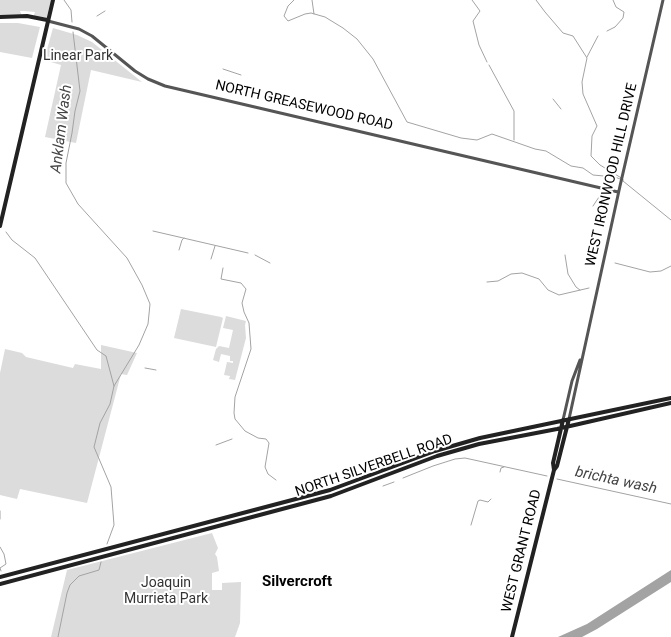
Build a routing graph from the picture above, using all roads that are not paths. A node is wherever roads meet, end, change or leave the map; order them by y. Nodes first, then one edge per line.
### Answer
1 (52, 0) edge
2 (663, 0) edge
3 (0, 17) edge
4 (47, 20) junction
5 (618, 192) junction
6 (0, 226) edge
7 (582, 355) junction
8 (671, 398) edge
9 (671, 403) edge
10 (634, 407) junction
11 (612, 416) junction
12 (569, 419) junction
13 (563, 420) junction
14 (567, 427) junction
15 (561, 428) junction
16 (497, 434) junction
17 (498, 440) junction
18 (554, 470) junction
19 (166, 537) junction
20 (0, 577) edge
21 (0, 584) edge
22 (512, 637) edge

1 - 4 main road
2 - 5 street, WEST IRONWOOD HILL DRIVE
3 - 4 main road, NORTH GREASEWOOD ROAD
4 - 5 street, NORTH GREASEWOOD ROAD
4 - 6 main road
5 - 7 street, WEST IRONWOOD HILL DRIVE
7 - 12 street, WEST IRONWOOD HILL DRIVE
7 - 13 street, WEST IRONWOOD HILL DRIVE
8 - 10 main road, NORTH SILVERBELL ROAD
9 - 11 main road, NORTH SILVERBELL ROAD
10 - 11 main road
10 - 12 main road, NORTH SILVERBELL ROAD
11 - 14 main road, NORTH SILVERBELL ROAD
12 - 13 main road, NORTH SILVERBELL ROAD
12 - 14 main road, WEST GRANT ROAD
13 - 15 main road, WEST GRANT ROAD
13 - 16 main road, NORTH SILVERBELL ROAD
14 - 15 main road, NORTH SILVERBELL ROAD
14 - 18 main road, WEST GRANT ROAD
15 - 17 main road, NORTH SILVERBELL ROAD
15 - 18 main road, WEST GRANT ROAD
16 - 17 main road
16 - 19 main road, NORTH SILVERBELL ROAD
17 - 19 main road, NORTH SILVERBELL ROAD
18 - 22 main road, WEST GRANT ROAD
19 - 20 main road, NORTH SILVERBELL ROAD
19 - 21 main road, NORTH SILVERBELL ROAD

